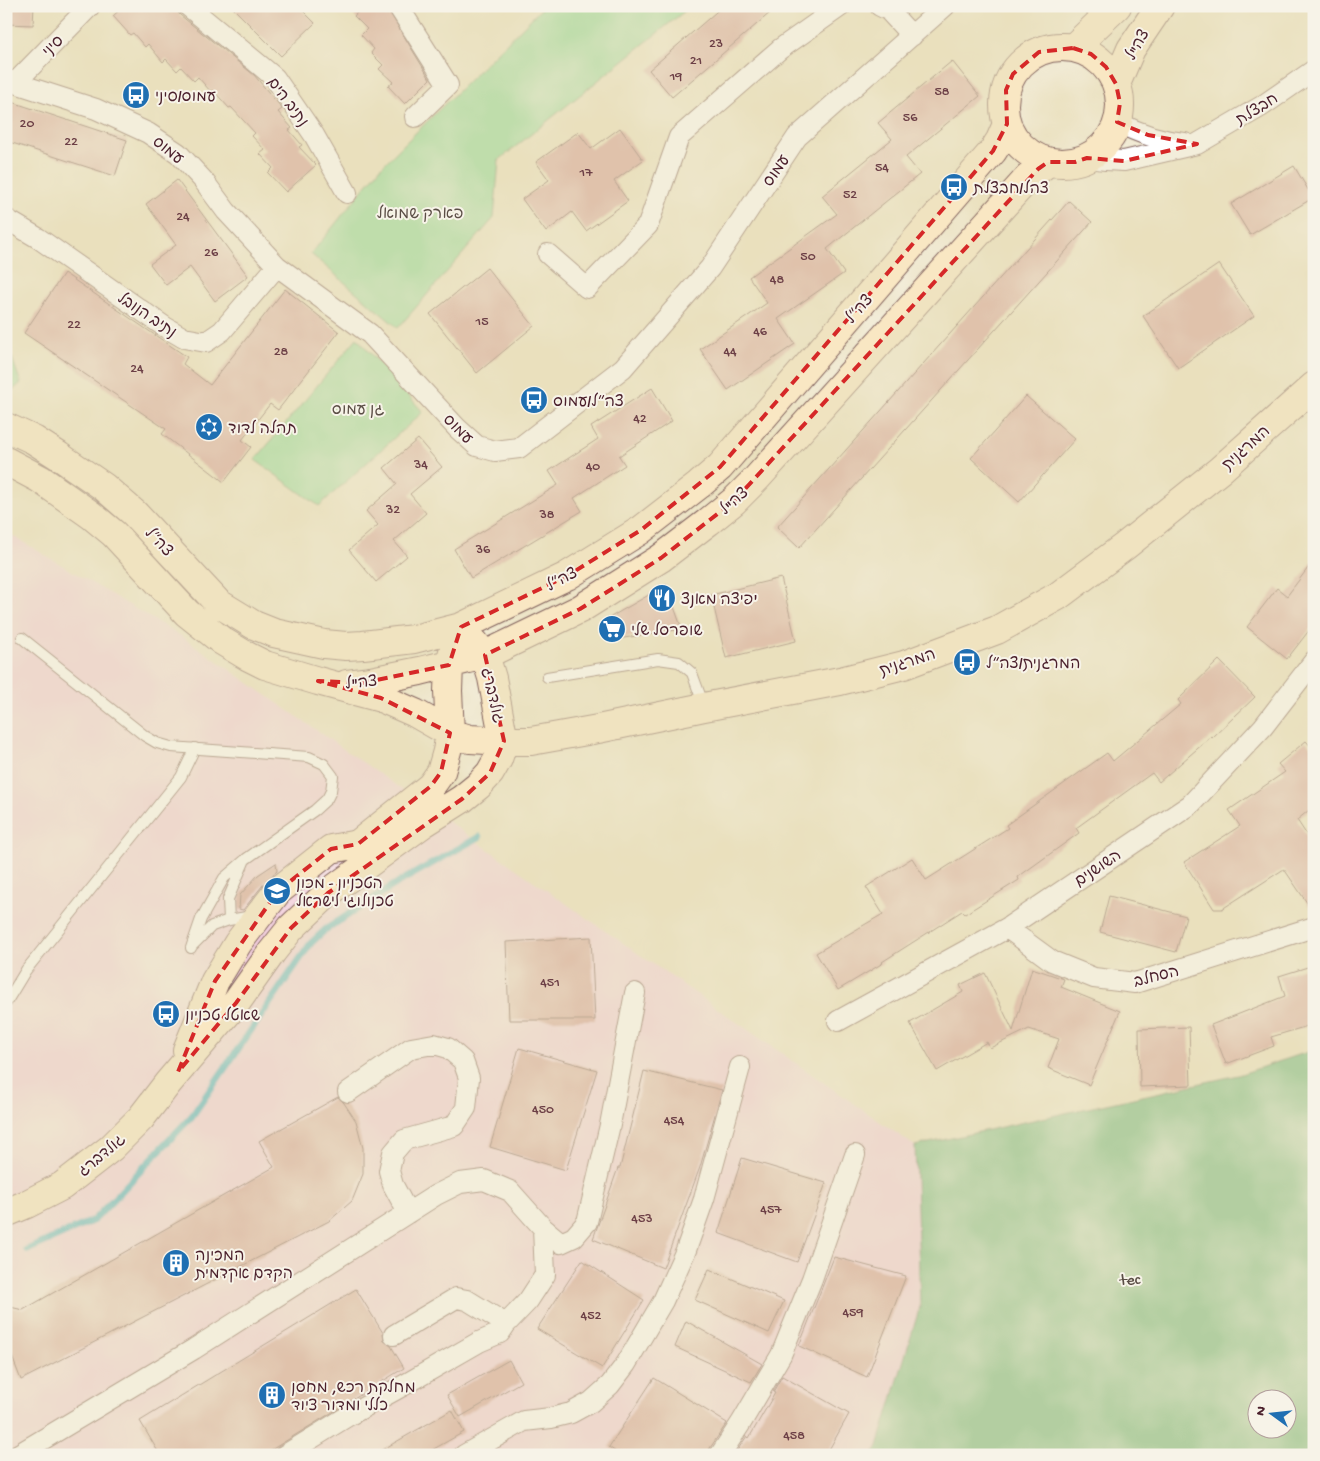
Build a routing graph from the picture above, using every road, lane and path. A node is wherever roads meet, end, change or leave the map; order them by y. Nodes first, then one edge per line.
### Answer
1 (90, 6) edge
2 (188, 6) edge
3 (398, 6) edge
4 (841, 6) edge
5 (880, 6) edge
6 (945, 6) edge
7 (1117, 6) edge
8 (1160, 6) edge
9 (912, 36) junction
10 (1072, 48) junction
11 (1314, 70) edge
12 (11, 82) edge
13 (1116, 84) junction
14 (415, 117) dead end
15 (1117, 122) junction
16 (1007, 124) junction
17 (1197, 144) junction
18 (1087, 158) junction
19 (1048, 162) junction
20 (347, 193) dead end
21 (6, 219) edge
22 (548, 254) dead end
23 (277, 266) junction
24 (1314, 386) edge
25 (6, 427) edge
26 (6, 461) edge
27 (461, 627) junction
28 (22, 638) dead end
29 (485, 655) junction
30 (1314, 661) edge
31 (449, 665) junction
32 (547, 677) dead end
33 (318, 681) junction
34 (704, 707) junction
35 (450, 733) junction
36 (504, 742) junction
37 (195, 748) junction
38 (358, 844) junction
39 (246, 859) junction
40 (260, 914) junction
41 (229, 920) junction
42 (1314, 927) edge
43 (1007, 928) junction
44 (635, 994) dead end
45 (6, 1002) edge
46 (838, 1021) dead end
47 (191, 1038) junction
48 (740, 1067) dead end
49 (178, 1072) junction
50 (348, 1092) dead end
51 (855, 1156) dead end
52 (6, 1212) edge
53 (408, 1213) junction
54 (543, 1228) junction
55 (506, 1324) junction
56 (394, 1335) dead end
57 (17, 1455) edge
58 (285, 1455) edge
59 (464, 1455) edge
60 (720, 1455) edge

1 - 12 street, סיני
2 - 20 street, נתיב הים
3 - 14 street
4 - 22 street
5 - 9 street
6 - 9 street, עמוס
7 - 10 main road
8 - 13 main road, צה"ל
9 - 23 street, עמוס
10 - 13 main road
10 - 16 main road
11 - 17 street, חבצלת
12 - 23 street, עמוס
13 - 15 main road
15 - 17 street
15 - 18 main road
16 - 19 main road
16 - 27 main road, צה״ל
17 - 18 street, חבצלת
18 - 19 main road
19 - 29 main road, צה"ל
21 - 23 street, נתיב הנובל
24 - 34 main road, המרגנית
25 - 27 main road, צה״ל
26 - 33 main road, צה״ל
27 - 29 main road, גולדברג
27 - 31 main road, גולדברג
28 - 37 lane
29 - 31 main road, צה"ל
29 - 36 main road, גולדברג
30 - 43 street, השושנים
31 - 33 main road, צה"ל
31 - 35 main road, גולדברג
32 - 34 lane
33 - 35 main road, המרגנית
34 - 36 main road, המרגנית
35 - 36 main road, המרגנית
35 - 38 main road, גולדברג
36 - 49 main road, גולדברג
37 - 39 lane
37 - 45 lane
38 - 40 main road, גולדברג
38 - 47 main road
39 - 41 lane
39 - 41 lane
40 - 41 lane
40 - 47 main road, גולדברג
42 - 43 street, הסחלב
43 - 46 street, השושנים
44 - 54 street
47 - 49 main road, גולדברג
48 - 59 street
49 - 52 main road, גולדברג
50 - 53 street
51 - 60 street
53 - 54 street
53 - 57 street
54 - 55 street
55 - 56 street
55 - 58 street

